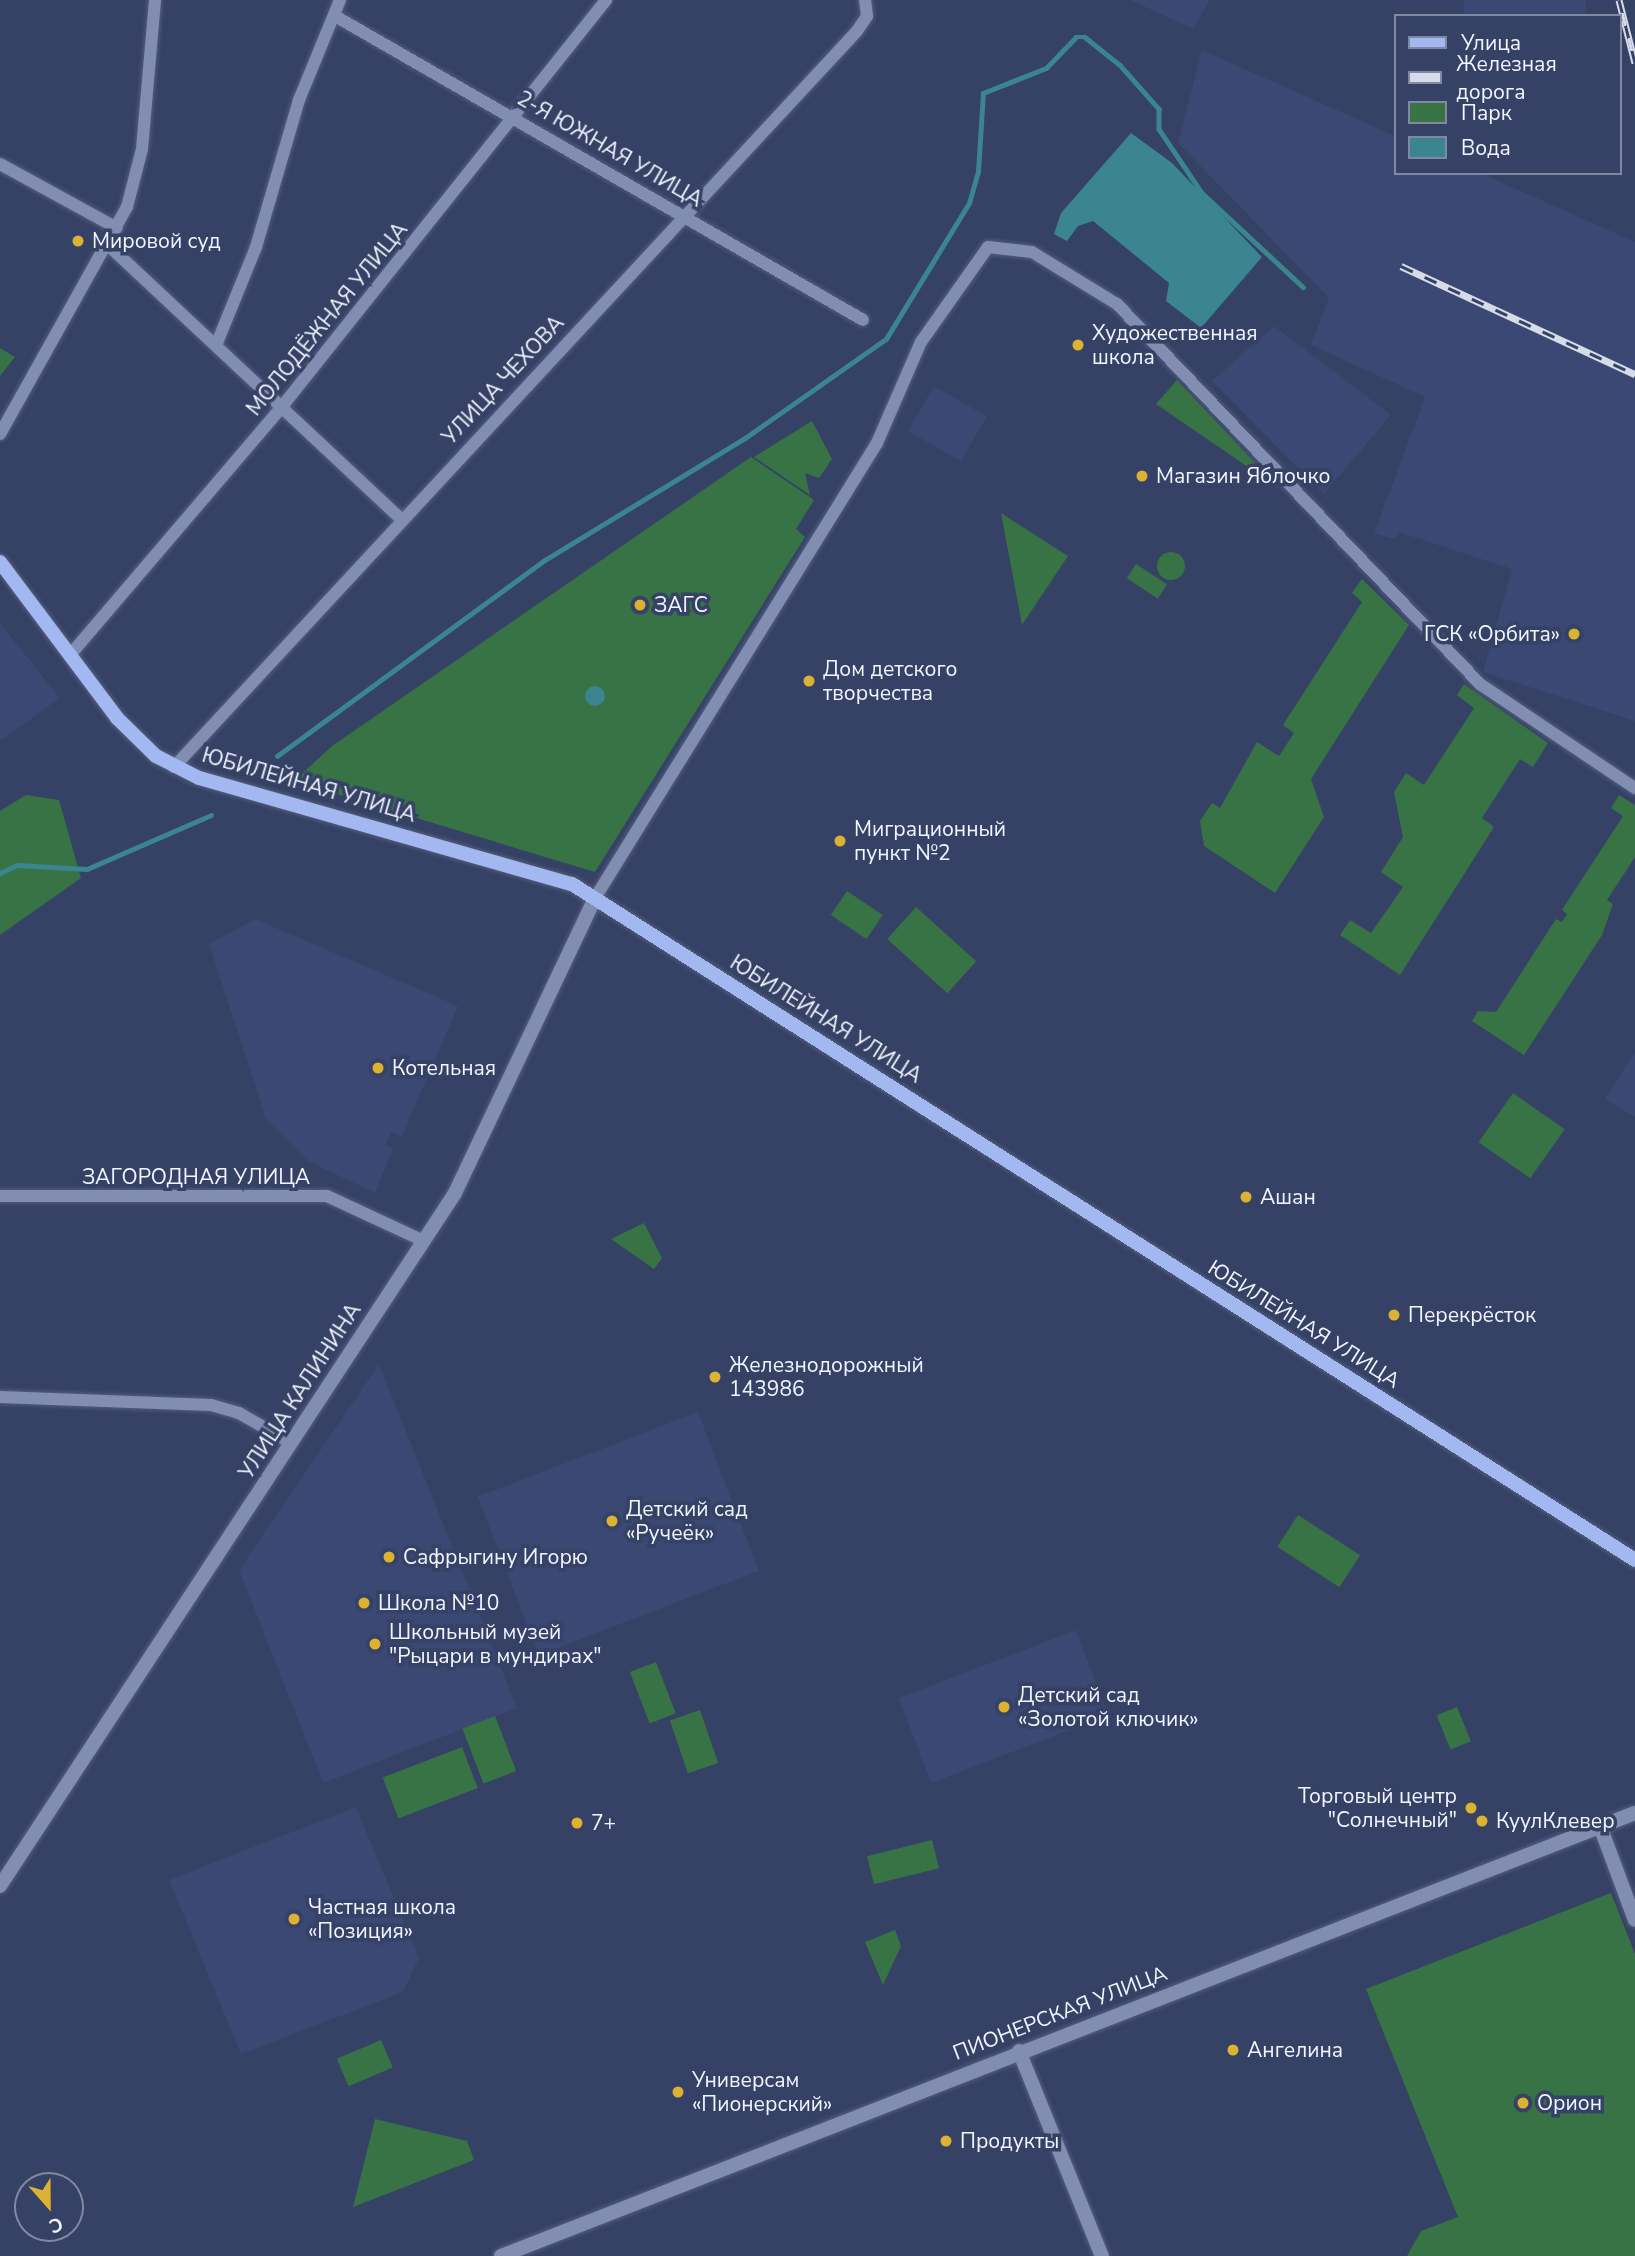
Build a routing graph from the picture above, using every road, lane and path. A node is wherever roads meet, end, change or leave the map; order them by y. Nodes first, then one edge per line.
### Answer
1 (155, 0) edge
2 (340, 0) edge
3 (606, 0) edge
4 (865, 0) edge
5 (335, 16) junction
6 (514, 117) junction
7 (0, 164) edge
8 (681, 214) junction
9 (117, 228) junction
10 (107, 245) junction
11 (863, 320) dead end
12 (217, 344) junction
13 (284, 404) junction
14 (0, 434) edge
15 (401, 519) junction
16 (0, 562) edge
17 (70, 655) junction
18 (174, 767) junction
19 (1635, 788) edge
20 (595, 898) junction
21 (0, 1196) edge
22 (424, 1241) junction
23 (0, 1397) edge
24 (291, 1443) junction
25 (1635, 1560) edge
26 (1635, 1813) edge
27 (1600, 1826) junction
28 (0, 1885) edge
29 (1635, 1920) edge
30 (1019, 2051) junction
31 (501, 2256) edge
32 (1102, 2256) edge

1 - 9 street
2 - 5 street
3 - 6 street, МОЛОДЁЖНАЯ УЛИЦА
4 - 8 street, УЛИЦА ЧЕХОВА
5 - 6 street, 2-Я ЮЖНАЯ УЛИЦА
5 - 12 street
6 - 8 street, 2-Я ЮЖНАЯ УЛИЦА
6 - 13 street, МОЛОДЁЖНАЯ УЛИЦА
7 - 9 street
8 - 11 street, 2-Я ЮЖНАЯ УЛИЦА
8 - 15 street, УЛИЦА ЧЕХОВА
9 - 10 street
10 - 12 street
10 - 14 street
12 - 13 street
13 - 15 street
13 - 17 street, МОЛОДЁЖНАЯ УЛИЦА
15 - 18 street, УЛИЦА ЧЕХОВА
16 - 17 main road, ЮБИЛЕЙНАЯ УЛИЦА
17 - 18 main road, ЮБИЛЕЙНАЯ УЛИЦА
18 - 20 main road, ЮБИЛЕЙНАЯ УЛИЦА
19 - 20 street
20 - 22 street, УЛИЦА КАЛИНИНА
20 - 25 main road, ЮБИЛЕЙНАЯ УЛИЦА
21 - 22 street, ЗАГОРОДНАЯ УЛИЦА
22 - 24 street, УЛИЦА КАЛИНИНА
23 - 24 street
24 - 28 street, УЛИЦА КАЛИНИНА
26 - 27 street, ПИОНЕРСКАЯ УЛИЦА
27 - 29 street
27 - 30 street, ПИОНЕРСКАЯ УЛИЦА
30 - 31 street, ПИОНЕРСКАЯ УЛИЦА
30 - 32 street

